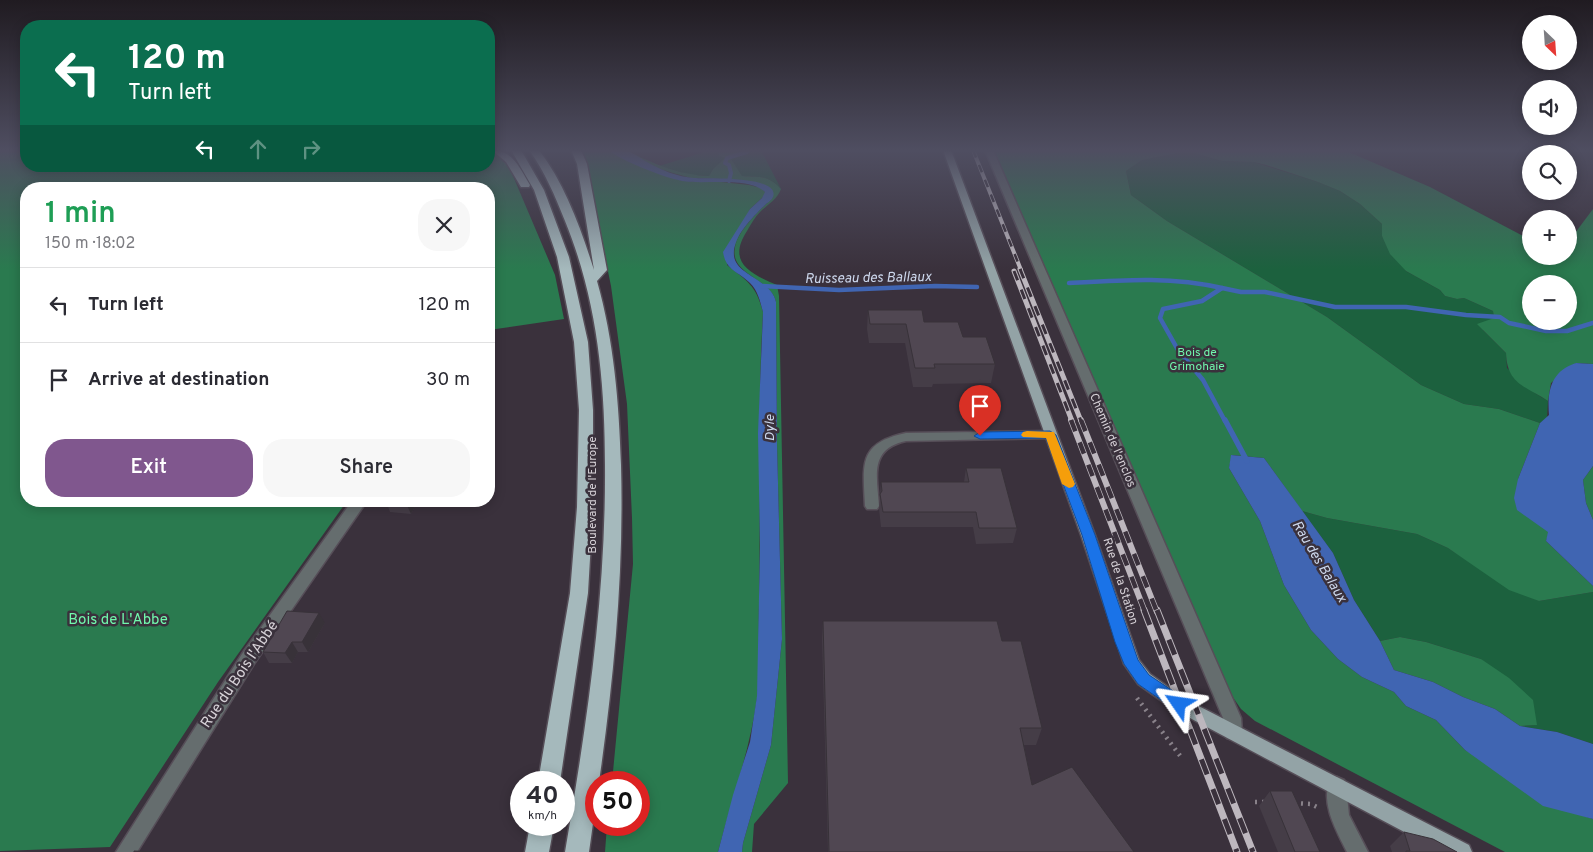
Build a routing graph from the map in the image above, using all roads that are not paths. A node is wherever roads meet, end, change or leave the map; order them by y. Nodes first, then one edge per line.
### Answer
1 (539, 190) edge
2 (557, 190) edge
3 (587, 190) edge
4 (961, 190) edge
5 (1005, 190) edge
6 (592, 280) junction
7 (1050, 435) junction
8 (872, 506) dead end
9 (356, 507) edge
10 (1233, 732) junction
11 (552, 771) edge
12 (1337, 786) junction
13 (540, 836) edge
14 (126, 852) edge
15 (537, 852) edge
16 (577, 852) edge
17 (1358, 852) edge
18 (1462, 852) edge

1 - 11 highway, Boulevard de l'Europe
2 - 6 highway, Boulevard de l'Europe
3 - 6 highway
4 - 7 main road, Rue de la Station
5 - 10 street, Chemin de l'enclos
6 - 16 highway, Boulevard de l'Europe
7 - 8 street
7 - 10 main road, Rue de la Station
9 - 14 street, Rue du Bois l'Abbé
10 - 12 main road, Rue de la Station
12 - 17 street
12 - 18 main road, Rue de la Station
13 - 15 highway

